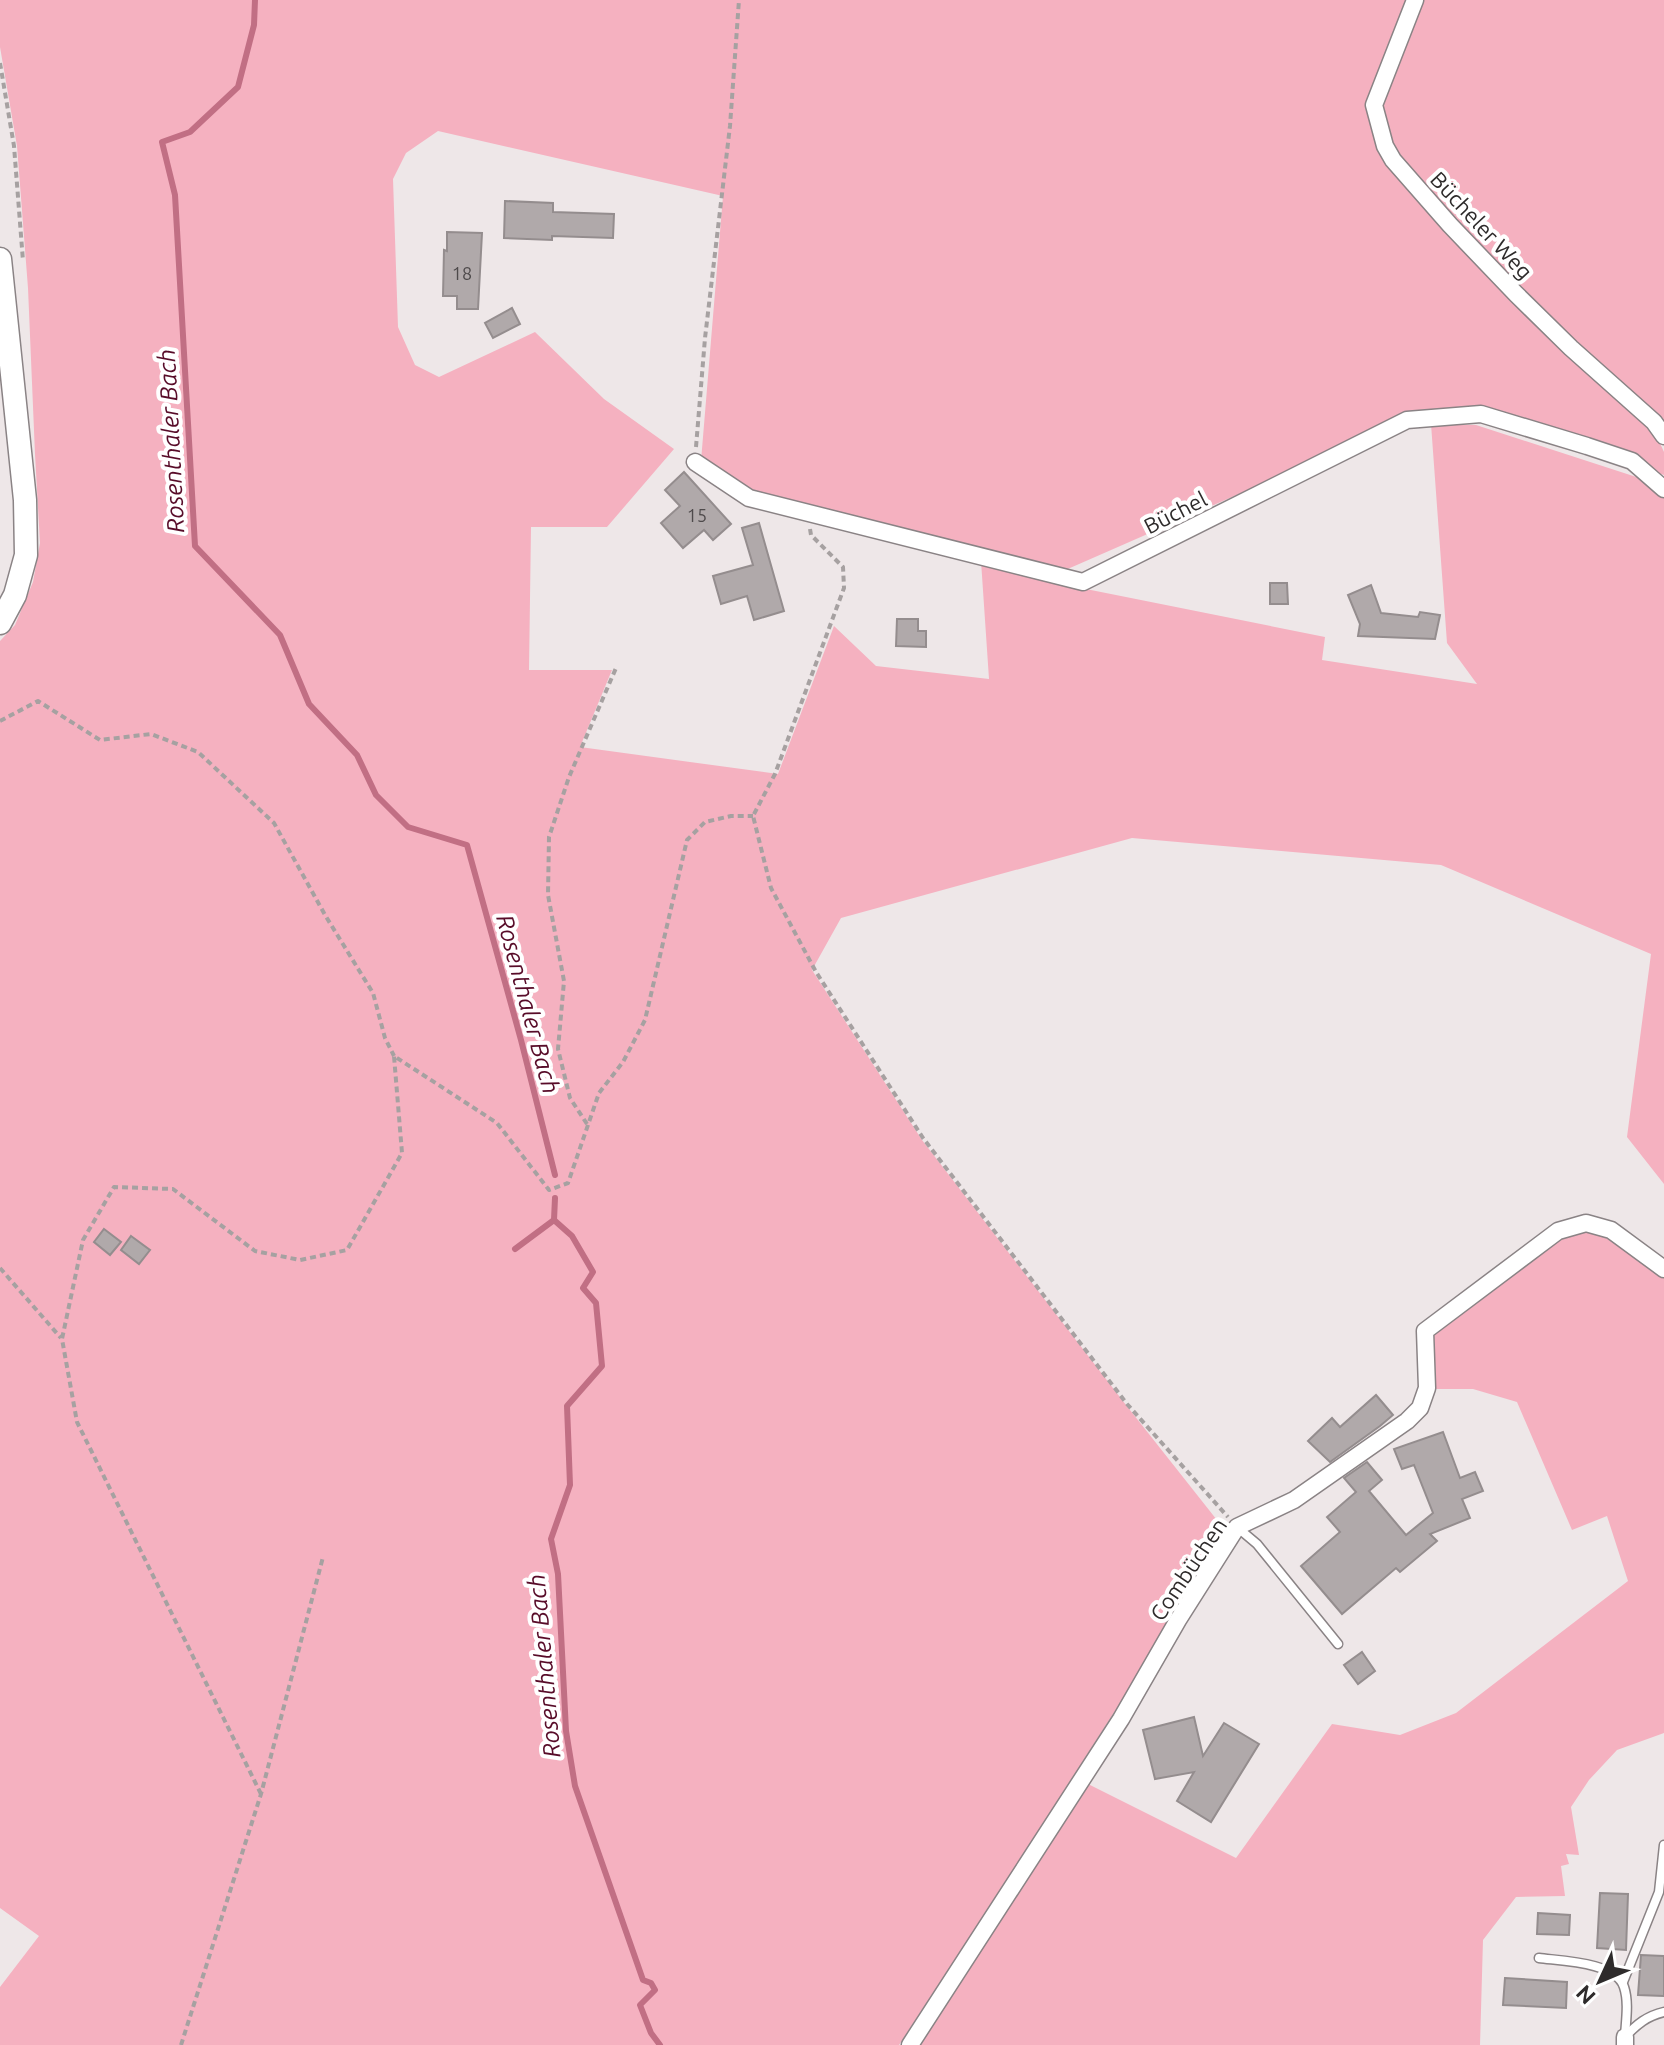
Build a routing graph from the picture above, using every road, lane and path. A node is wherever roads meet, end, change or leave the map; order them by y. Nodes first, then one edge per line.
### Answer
1 (739, 0) edge
2 (1415, 0) edge
3 (0, 259) edge
4 (1664, 436) edge
5 (695, 462) joint
6 (1664, 489) edge
7 (810, 512) junction
8 (0, 623) edge
9 (616, 668) dead end
10 (0, 721) edge
11 (753, 816) junction
12 (394, 1056) junction
13 (588, 1125) junction
14 (0, 1268) edge
15 (1664, 1269) edge
16 (62, 1339) junction
17 (1237, 1527) junction
18 (323, 1557) dead end
19 (1338, 1644) dead end
20 (261, 1794) junction
21 (1664, 1845) edge
22 (1539, 1958) dead end
23 (1623, 1982) junction
24 (1664, 2012) edge
25 (1625, 2041) edge
26 (181, 2045) edge
27 (910, 2045) edge

1 - 5 path
2 - 4 street, Bücheler Weg
3 - 8 street
5 - 7 street, Büchel
6 - 7 street, Büchel
7 - 11 path
9 - 13 path
10 - 12 path
11 - 13 path
11 - 17 path
12 - 13 path
12 - 16 path
14 - 16 path
15 - 17 street, Combüchen
16 - 20 path
17 - 19 lane
17 - 27 street, Combüchen
18 - 20 path
20 - 26 path
21 - 23 lane
22 - 23 lane
23 - 25 lane
24 - 25 lane

